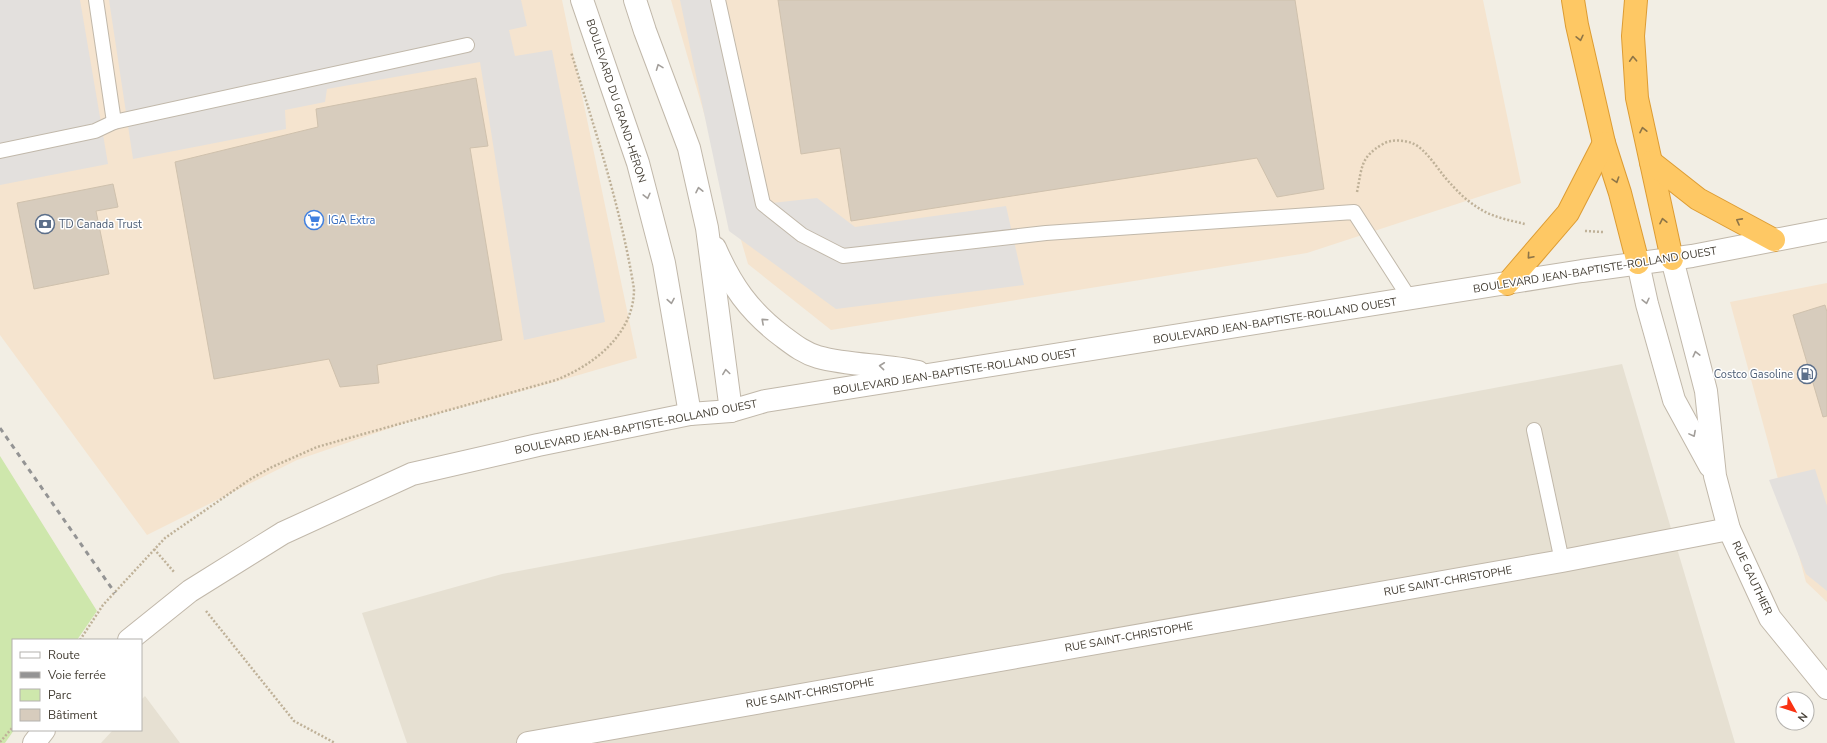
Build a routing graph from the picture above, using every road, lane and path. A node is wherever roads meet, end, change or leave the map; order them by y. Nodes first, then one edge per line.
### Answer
1 (96, 0) edge
2 (582, 0) edge
3 (635, 0) edge
4 (718, 0) edge
5 (1573, 0) edge
6 (1636, 0) edge
7 (467, 45) dead end
8 (571, 51) dead end
9 (114, 122) junction
10 (1604, 143) junction
11 (0, 151) edge
12 (1651, 162) junction
13 (1354, 212) junction
14 (1526, 225) dead end
15 (707, 228) junction
16 (1827, 230) edge
17 (1582, 231) dead end
18 (1603, 232) dead end
19 (1774, 240) junction
20 (1672, 259) junction
21 (1638, 263) junction
22 (1507, 284) junction
23 (1410, 299) junction
24 (934, 375) junction
25 (731, 411) junction
26 (690, 414) junction
27 (1534, 430) dead end
28 (1715, 476) junction
29 (1729, 529) junction
30 (154, 549) junction
31 (1562, 561) junction
32 (190, 591) junction
33 (81, 639) edge
34 (130, 639) edge
35 (1827, 688) edge
36 (12, 727) edge
37 (43, 731) edge
38 (0, 742) edge
39 (34, 743) edge
40 (335, 743) edge
41 (528, 743) edge

1 - 9 lane
2 -> 26 street, BOULEVARD DU GRAND-HÉRON
15 -> 3 street
4 - 13 lane
5 -> 10 highway
12 -> 6 highway
7 - 9 lane
8 - 30 path
9 - 11 lane
10 -> 21 highway
10 -> 22 highway
19 -> 12 highway
20 -> 12 highway
13 - 14 path
13 - 23 lane
24 -> 15 street
25 -> 15 street
16 - 19 street, BOULEVARD JEAN-BAPTISTE-ROLLAND OUEST
17 - 18 path
19 - 20 street, BOULEVARD JEAN-BAPTISTE-ROLLAND OUEST
20 - 21 street, BOULEVARD JEAN-BAPTISTE-ROLLAND OUEST
28 -> 20 street, RUE GAUTHIER
21 - 22 street, BOULEVARD JEAN-BAPTISTE-ROLLAND OUEST
21 -> 28 street, RUE GAUTHIER
22 - 23 street, BOULEVARD JEAN-BAPTISTE-ROLLAND OUEST
23 - 24 street, BOULEVARD JEAN-BAPTISTE-ROLLAND OUEST
24 - 25 street, BOULEVARD JEAN-BAPTISTE-ROLLAND OUEST
25 - 26 street, BOULEVARD JEAN-BAPTISTE-ROLLAND OUEST
26 - 32 street, BOULEVARD JEAN-BAPTISTE-ROLLAND OUEST
27 - 31 lane
28 - 29 street, RUE GAUTHIER
29 - 31 street, RUE SAINT-CHRISTOPHE
29 - 35 street, RUE GAUTHIER
30 - 32 path
30 - 33 path
31 - 41 street, RUE SAINT-CHRISTOPHE
32 - 34 street, BOULEVARD JEAN-BAPTISTE-ROLLAND OUEST
32 - 40 path
36 - 38 path
37 - 39 street

